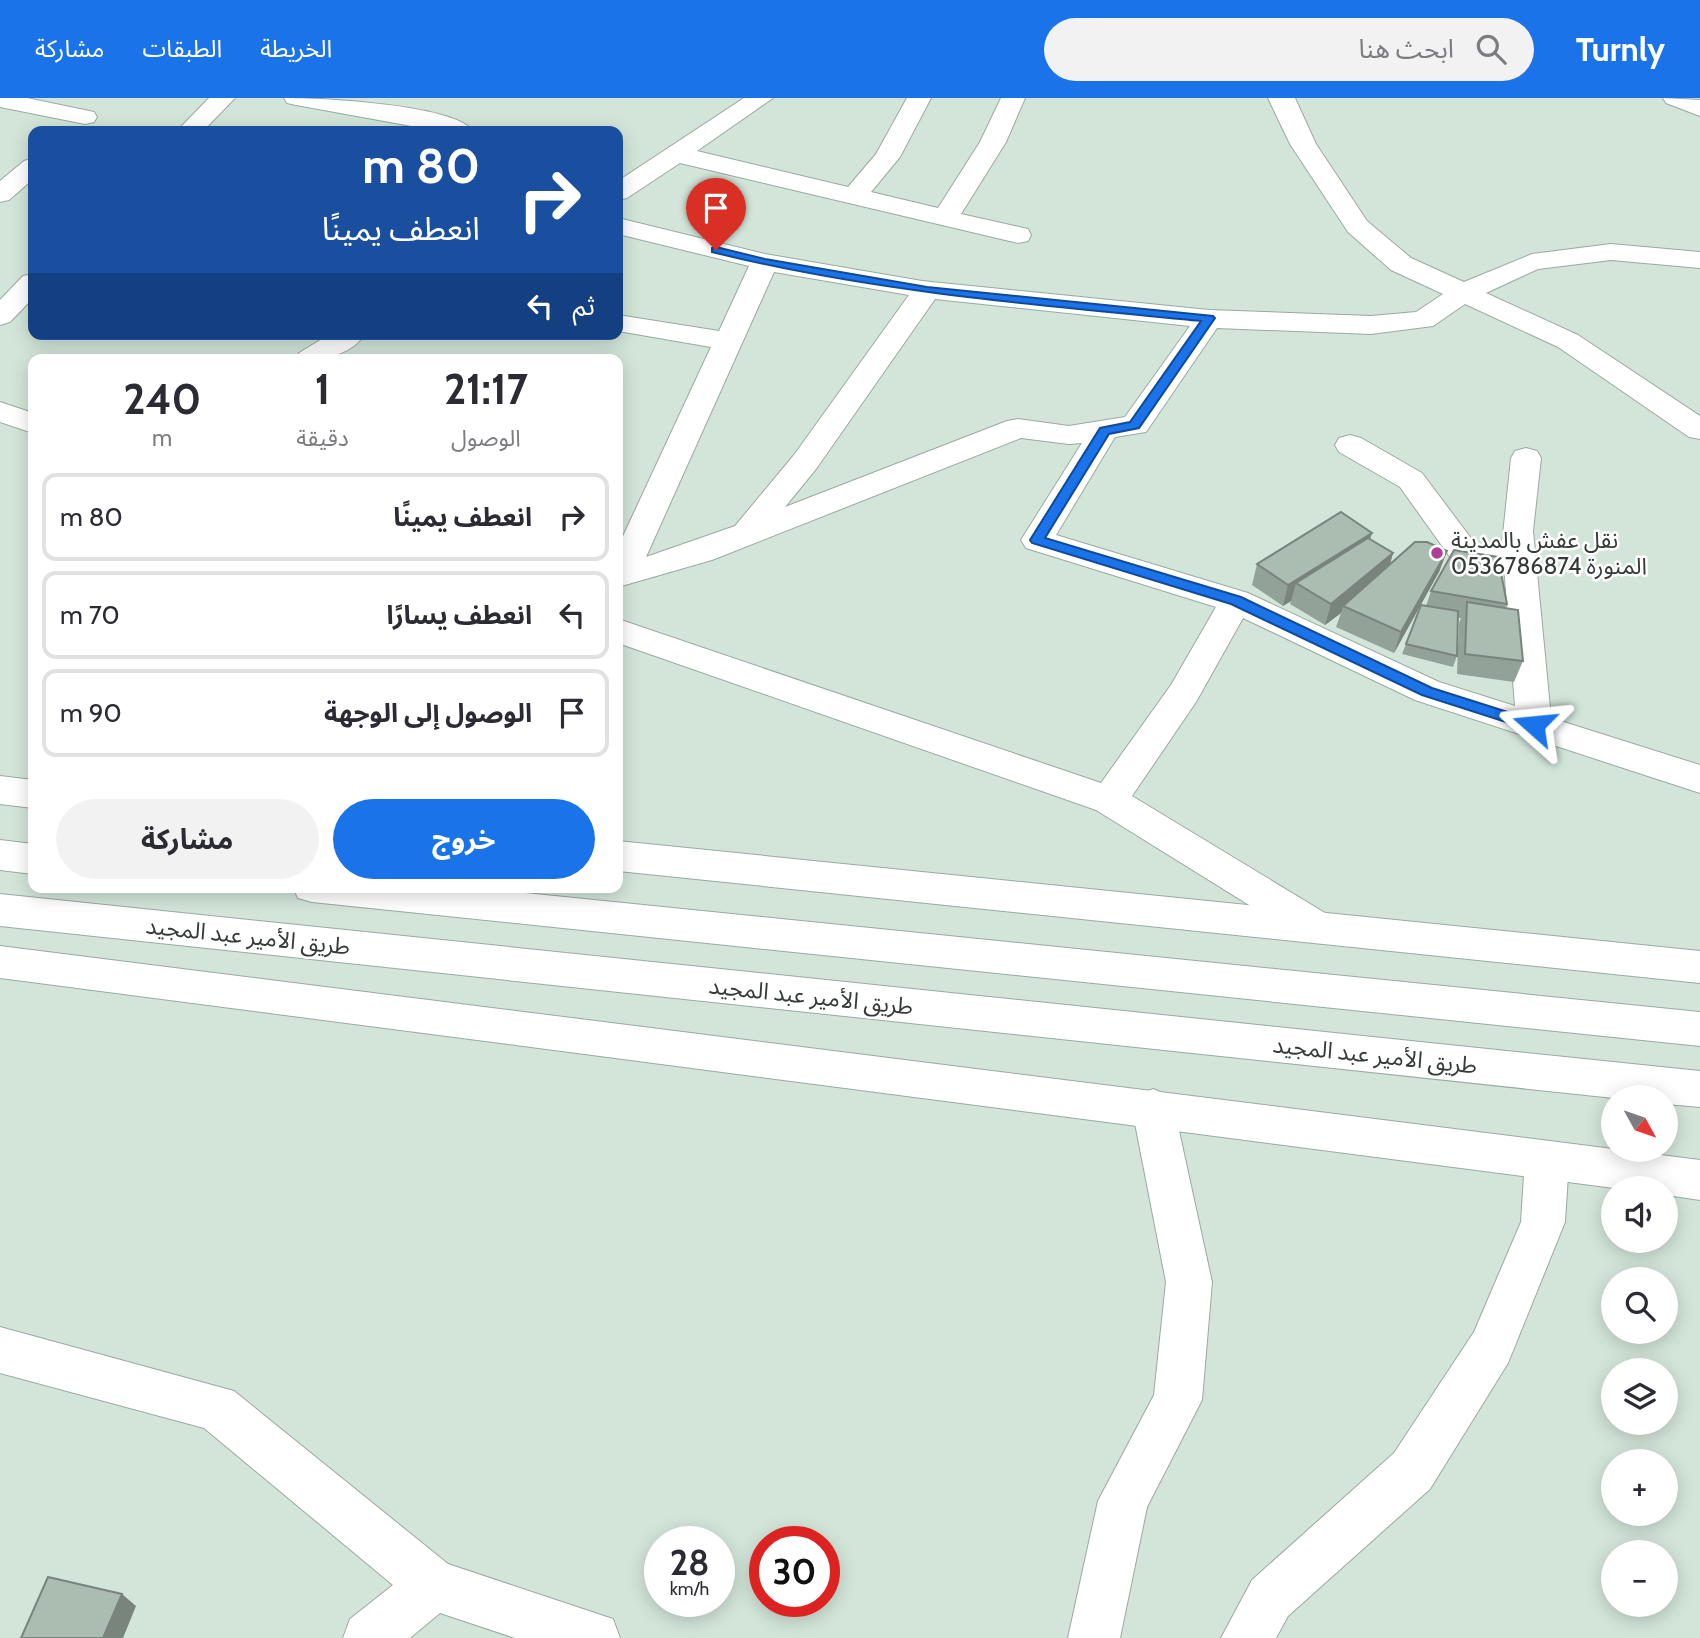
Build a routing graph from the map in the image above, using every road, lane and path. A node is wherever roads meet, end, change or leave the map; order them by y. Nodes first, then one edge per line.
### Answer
1 (104, 98) edge
2 (223, 98) edge
3 (296, 98) edge
4 (761, 98) edge
5 (919, 98) edge
6 (1013, 98) edge
7 (1675, 98) edge
8 (1284, 99) edge
9 (0, 100) edge
10 (389, 105) edge
11 (1700, 109) edge
12 (78, 124) edge
13 (193, 126) edge
14 (438, 126) edge
15 (675, 155) junction
16 (28, 170) edge
17 (623, 189) edge
18 (0, 194) edge
19 (852, 198) junction
20 (945, 218) junction
21 (623, 227) edge
22 (1018, 235) dead end
23 (1700, 260) edge
24 (765, 262) junction
25 (28, 287) edge
26 (927, 290) junction
27 (1463, 293) junction
28 (0, 316) edge
29 (1209, 318) junction
30 (623, 324) edge
31 (341, 340) edge
32 (728, 341) junction
33 (317, 354) edge
34 (1, 412) edge
35 (28, 422) edge
36 (1700, 430) edge
37 (1104, 431) junction
38 (1350, 445) dead end
39 (1526, 458) dead end
40 (747, 534) junction
41 (1518, 555) junction
42 (623, 567) edge
43 (623, 575) edge
44 (1236, 601) junction
45 (623, 633) edge
46 (1534, 725) junction
47 (1700, 779) edge
48 (0, 790) edge
49 (28, 793) edge
50 (1109, 800) junction
51 (0, 855) edge
52 (623, 857) edge
53 (28, 858) edge
54 (371, 893) edge
55 (0, 910) edge
56 (1316, 927) junction
57 (0, 962) edge
58 (1700, 967) edge
59 (1700, 1029) edge
60 (1700, 1089) edge
61 (1153, 1108) junction
62 (1547, 1160) junction
63 (1700, 1180) edge
64 (0, 1350) edge
65 (433, 1585) junction
66 (369, 1638) edge
67 (594, 1638) edge
68 (1094, 1638) edge
69 (1247, 1638) edge

1 - 12 street
2 - 13 street
3 - 10 street
4 - 15 street
5 - 19 street
6 - 20 street
7 - 11 street
8 - 27 street
9 - 12 street
10 - 14 street
15 - 17 street
15 - 19 street
16 - 18 street
19 - 20 street
20 - 22 street
21 - 24 street
23 - 27 street
24 - 26 street
24 - 32 street
25 - 28 street
26 - 29 street
26 - 40 street
27 - 29 street
27 - 36 street
29 - 37 street
30 - 32 street
31 - 33 street
32 - 42 street
34 - 35 street
37 - 40 street
37 - 44 street
38 - 41 street
39 - 41 street
40 - 43 street
41 - 46 street
44 - 46 street
44 - 50 street
45 - 50 street
46 - 47 street
48 - 49 street
50 - 56 street
51 - 53 street
52 - 56 street
54 - 59 street
55 - 60 street, طريق الأمير عبد المجيد
56 - 58 street
57 - 61 street
61 - 62 street
61 - 68 street
62 - 63 street
62 - 69 street
64 - 65 street
65 - 66 street
65 - 67 street

